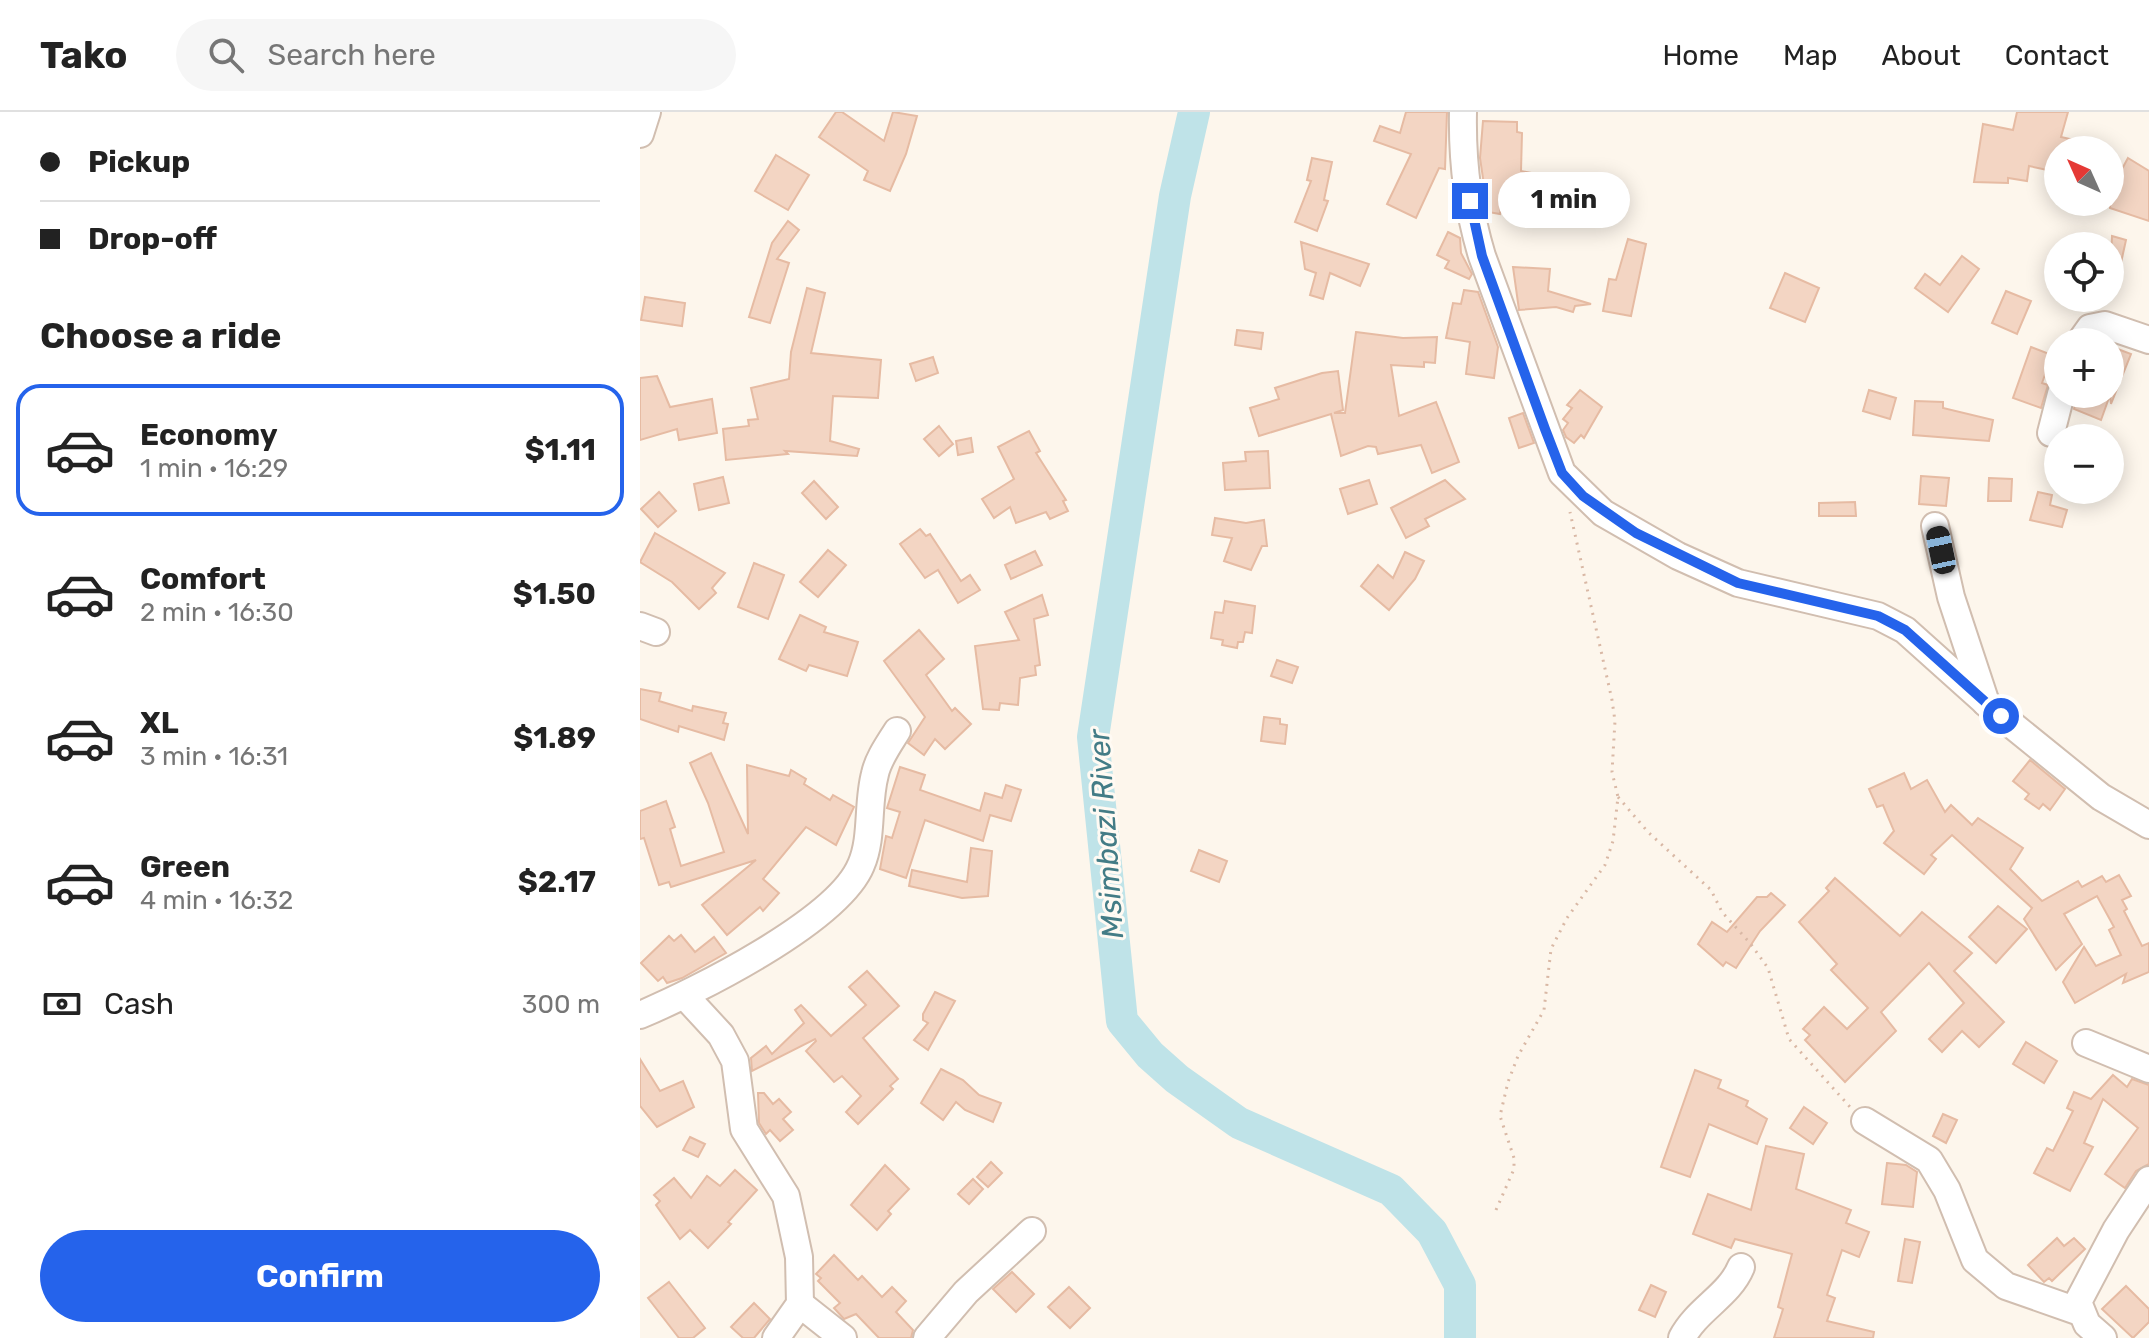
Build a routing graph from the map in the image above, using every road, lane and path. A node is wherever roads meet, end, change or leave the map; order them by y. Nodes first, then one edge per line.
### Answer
1 (647, 112) edge
2 (1463, 112) edge
3 (640, 134) edge
4 (2090, 328) edge
5 (2114, 328) edge
6 (2124, 331) edge
7 (2149, 340) edge
8 (1562, 473) junction
9 (1935, 526) dead end
10 (1986, 703) junction
11 (897, 731) dead end
12 (1618, 797) junction
13 (2149, 825) edge
14 (685, 996) junction
15 (640, 1015) edge
16 (2086, 1043) dead end
17 (2149, 1069) edge
18 (1865, 1121) joint
19 (2149, 1180) edge
20 (1496, 1210) dead end
21 (1032, 1231) dead end
22 (1741, 1267) dead end
23 (800, 1304) junction
24 (2080, 1312) junction
25 (776, 1338) edge
26 (843, 1338) edge
27 (927, 1338) edge
28 (1682, 1338) edge
29 (2103, 1338) edge

1 - 3 street
2 - 8 street
4 - 5 street
6 - 7 street
8 - 10 street
8 - 12 path
9 - 10 street
10 - 13 street
11 - 14 street
12 - 18 path
12 - 20 path
14 - 15 street
14 - 23 street
16 - 17 street
18 - 24 street
19 - 24 street
21 - 27 street
22 - 28 street
23 - 25 street
23 - 26 street
24 - 29 street

